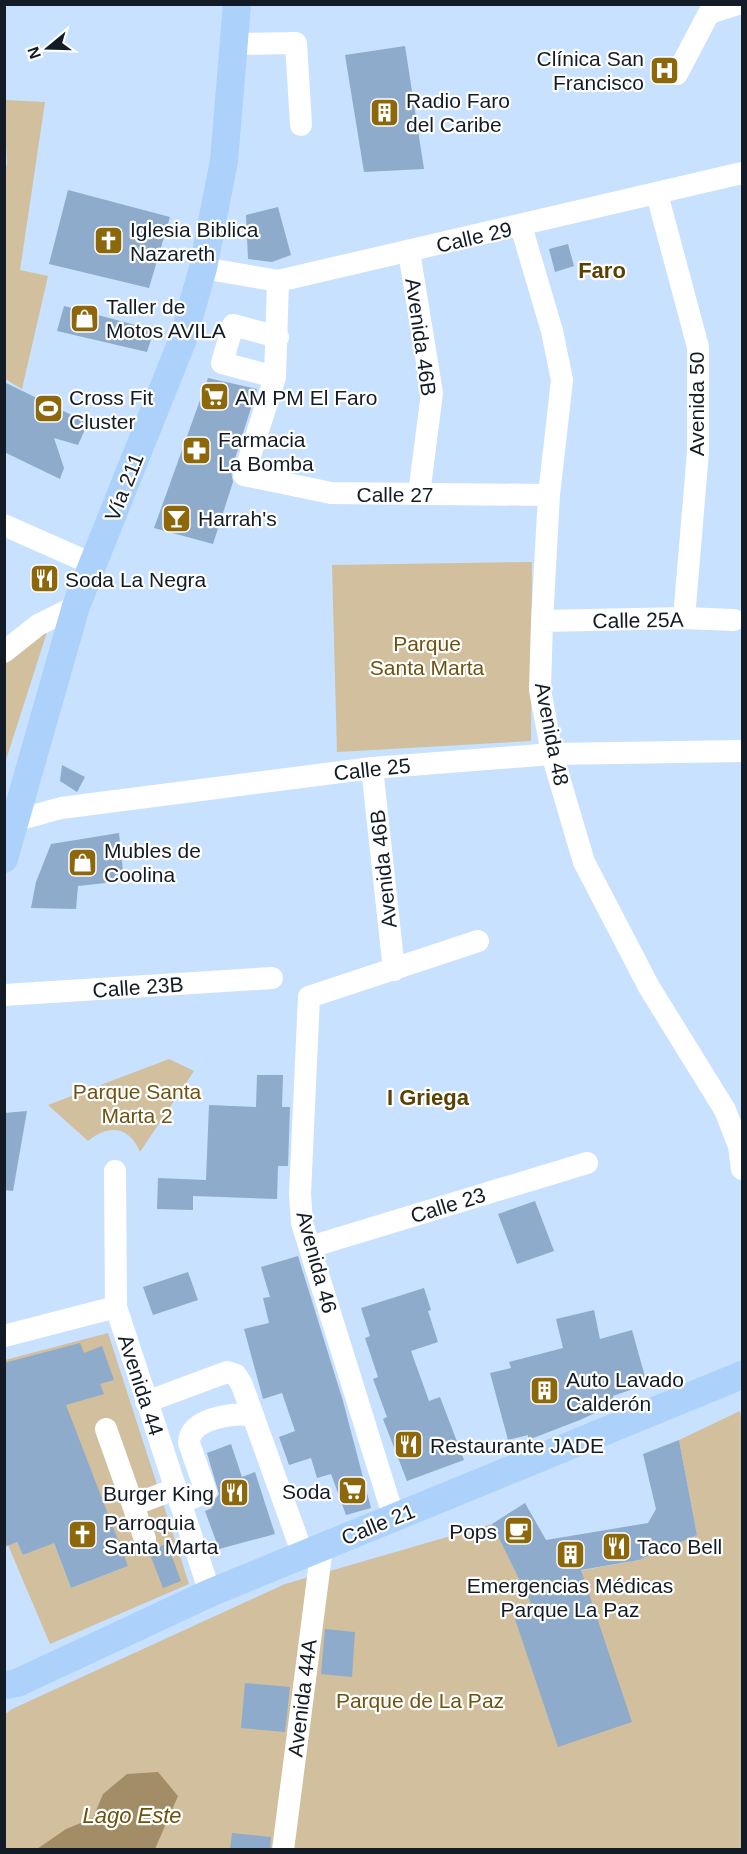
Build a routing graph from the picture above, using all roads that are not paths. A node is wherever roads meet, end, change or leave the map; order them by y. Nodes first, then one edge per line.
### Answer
1 (237, 4) edge
2 (738, 4) edge
3 (234, 44) junction
4 (677, 74) dead end
5 (301, 125) dead end
6 (742, 173) edge
7 (657, 194) junction
8 (521, 226) junction
9 (409, 252) junction
10 (203, 268) junction
11 (278, 280) junction
12 (278, 337) junction
13 (275, 377) junction
14 (419, 494) junction
15 (549, 495) junction
16 (4, 525) edge
17 (92, 564) junction
18 (76, 606) junction
19 (684, 618) junction
20 (734, 620) dead end
21 (542, 621) junction
22 (4, 652) edge
23 (742, 751) edge
24 (552, 754) junction
25 (372, 768) junction
26 (9, 820) edge
27 (4, 860) edge
28 (478, 941) dead end
29 (394, 970) junction
30 (272, 978) dead end
31 (4, 995) edge
32 (587, 1163) dead end
33 (742, 1169) edge
34 (115, 1171) dead end
35 (310, 1247) junction
36 (116, 1307) junction
37 (4, 1336) edge
38 (742, 1375) edge
39 (146, 1402) junction
40 (252, 1415) junction
41 (106, 1429) dead end
42 (177, 1496) junction
43 (133, 1505) junction
44 (394, 1518) junction
45 (145, 1539) dead end
46 (312, 1551) junction
47 (210, 1593) junction
48 (9, 1687) edge
49 (283, 1850) edge

1 - 3 main road, Vía 211
2 - 4 street
3 - 5 street
3 - 10 main road, Vía 211
6 - 7 street, Calle 29
7 - 8 street, Calle 29
7 - 19 street, Avenida 50
8 - 9 street, Calle 29
8 - 15 street, Avenida 48
9 - 11 street, Calle 29
9 - 14 street, Avenida 46B
10 - 11 street, Calle 29
10 - 17 main road, Vía 211
11 - 12 street
12 - 13 street
12 - 13 street
13 - 14 street, Calle 27
14 - 15 street, Calle 27
15 - 21 street, Avenida 48
16 - 17 street
17 - 18 main road, Vía 211
18 - 22 street
18 - 26 main road, Vía 211
19 - 20 street, Calle 25A
19 - 21 street, Calle 25A
21 - 24 street, Avenida 48
23 - 24 street, Calle 25
24 - 25 street, Calle 25
24 - 33 street, Avenida 48
25 - 26 street, Calle 25
25 - 29 street, Avenida 46B
26 - 27 main road, Vía 211
28 - 29 street
29 - 35 street, Avenida 46
30 - 31 street, Calle 23B
32 - 35 street, Calle 23
34 - 36 street, Avenida 44
35 - 44 street, Avenida 46
36 - 37 street
36 - 39 street, Avenida 44
38 - 44 main road, Calle 21
39 - 40 street
39 - 42 street, Avenida 44
40 - 42 street
40 - 46 street
41 - 43 street
42 - 43 street
42 - 47 street, Avenida 44
43 - 45 street
44 - 46 main road, Calle 21
46 - 47 main road, Calle 21
46 - 49 street, Avenida 44A
47 - 48 main road, Calle 21

